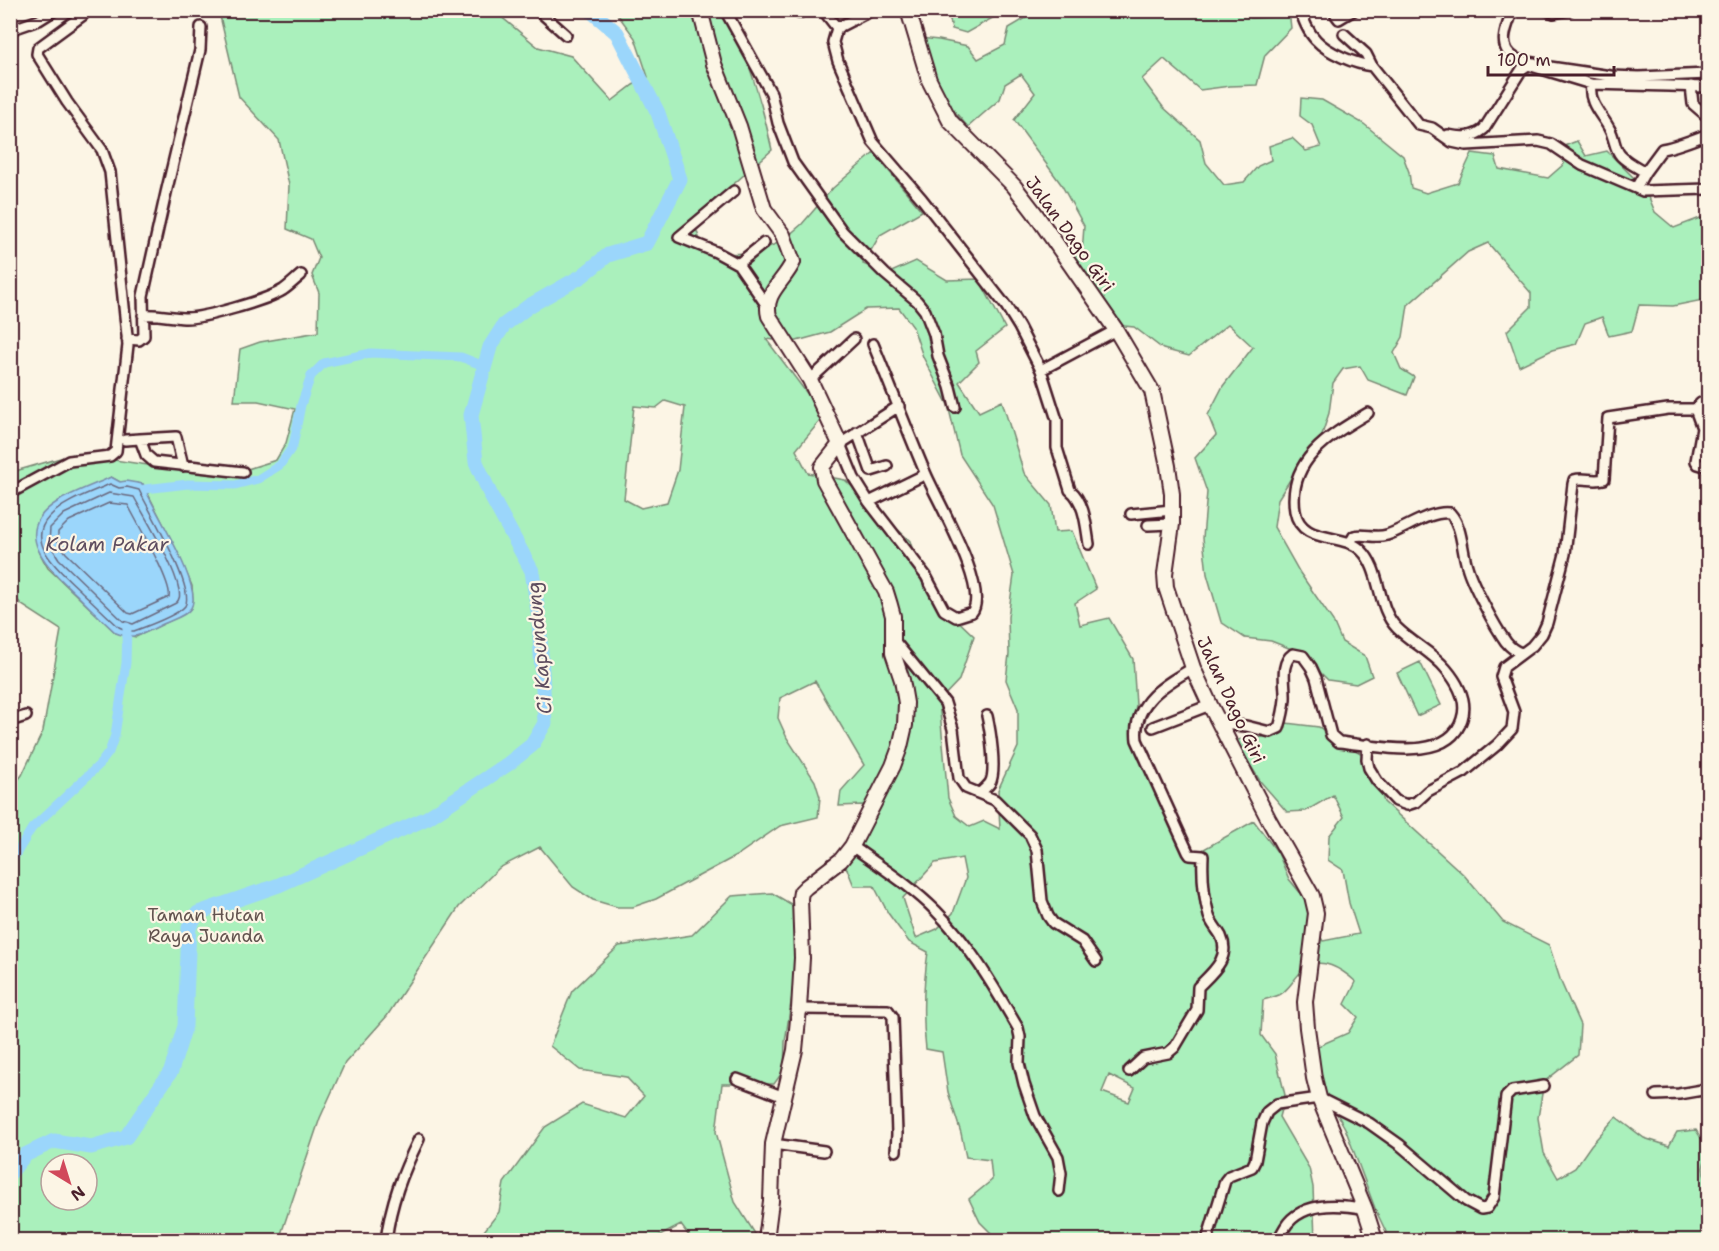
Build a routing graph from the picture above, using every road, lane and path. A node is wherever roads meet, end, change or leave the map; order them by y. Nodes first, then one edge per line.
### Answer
1 (55, 10) edge
2 (85, 10) edge
3 (538, 10) edge
4 (700, 10) edge
5 (725, 10) edge
6 (823, 10) edge
7 (872, 10) edge
8 (908, 10) edge
9 (1300, 10) edge
10 (1335, 10) edge
11 (1353, 10) edge
12 (1513, 10) edge
13 (1547, 10) edge
14 (1569, 10) edge
15 (201, 27) dead end
16 (837, 28) junction
17 (10, 30) edge
18 (1344, 34) dead end
19 (566, 35) dead end
20 (1372, 66) junction
21 (1708, 74) edge
22 (1591, 84) junction
23 (1691, 86) junction
24 (1708, 87) edge
25 (1708, 117) edge
26 (1435, 130) junction
27 (1708, 135) edge
28 (1645, 172) junction
29 (1636, 189) junction
30 (1708, 189) edge
31 (734, 190) dead end
32 (764, 243) dead end
33 (738, 264) junction
34 (301, 275) dead end
35 (767, 306) junction
36 (143, 315) junction
37 (1116, 330) junction
38 (854, 339) dead end
39 (127, 342) junction
40 (873, 344) dead end
41 (1041, 370) junction
42 (810, 380) junction
43 (1708, 400) edge
44 (899, 406) junction
45 (955, 407) dead end
46 (1695, 409) junction
47 (1368, 413) dead end
48 (857, 432) junction
49 (140, 439) junction
50 (125, 440) dead end
51 (840, 444) junction
52 (183, 466) junction
53 (887, 466) dead end
54 (1708, 467) edge
55 (243, 472) dead end
56 (926, 474) junction
57 (10, 492) edge
58 (869, 502) junction
59 (1131, 514) dead end
60 (1172, 517) junction
61 (1148, 525) dead end
62 (1350, 543) junction
63 (1089, 544) dead end
64 (892, 638) junction
65 (1521, 653) junction
66 (1193, 668) junction
67 (1210, 705) junction
68 (26, 716) dead end
69 (987, 716) dead end
70 (10, 721) edge
71 (1219, 723) junction
72 (1153, 727) dead end
73 (1368, 744) junction
74 (980, 793) junction
75 (852, 846) junction
76 (1096, 961) dead end
77 (799, 1009) junction
78 (1129, 1071) dead end
79 (737, 1079) dead end
80 (1544, 1086) dead end
81 (1708, 1089) edge
82 (1656, 1095) dead end
83 (784, 1097) junction
84 (1319, 1098) junction
85 (419, 1139) dead end
86 (773, 1144) junction
87 (824, 1151) dead end
88 (896, 1151) dead end
89 (1059, 1191) dead end
90 (1365, 1209) junction
91 (386, 1240) edge
92 (766, 1240) edge
93 (1208, 1240) edge
94 (1278, 1240) edge
95 (1375, 1240) edge

1 - 17 street
2 - 39 street
3 - 19 street
4 - 35 main road
5 - 45 street
6 - 16 street
7 - 16 street
8 - 37 main road, Jalan Dago Giri
9 - 20 street
10 - 11 street
12 - 21 street
13 - 14 street
15 - 36 street
16 - 41 street
18 - 20 street
20 - 26 street
22 - 23 street
22 - 26 street
22 - 28 street
23 - 24 street
23 - 25 street
26 - 29 street
27 - 28 street
28 - 29 street
29 - 30 street
31 - 33 street
32 - 33 street
33 - 35 street
34 - 36 street
35 - 42 main road
36 - 39 street
37 - 41 street
37 - 60 main road, Jalan Dago Giri
38 - 42 street
39 - 57 street
40 - 44 street
41 - 63 street
42 - 51 main road
43 - 46 street
44 - 48 street
44 - 56 street
46 - 54 street
46 - 65 street
47 - 62 street
48 - 51 street
48 - 53 street
49 - 50 street
49 - 52 street
49 - 52 street
51 - 58 street
51 - 64 main road
52 - 55 street
56 - 58 street
56 - 58 street
59 - 60 street
60 - 61 street
60 - 66 main road, Jalan Dago Giri
62 - 65 street
62 - 73 street
64 - 74 street
64 - 75 main road
65 - 73 street
66 - 67 main road, Jalan Dago Giri
66 - 78 street
67 - 71 main road, Jalan Dago Giri
67 - 72 street
68 - 70 street
69 - 74 street
71 - 73 street
71 - 84 main road, Jalan Dago Giri
74 - 76 street
75 - 77 main road
75 - 89 street
77 - 83 main road
77 - 88 street
79 - 83 street
80 - 84 street
81 - 82 street
83 - 86 main road
84 - 90 main road, Jalan Dago Giri
84 - 93 street
85 - 91 street
86 - 87 street
86 - 92 main road
90 - 94 street
90 - 95 main road, Jalan Dago Giri

